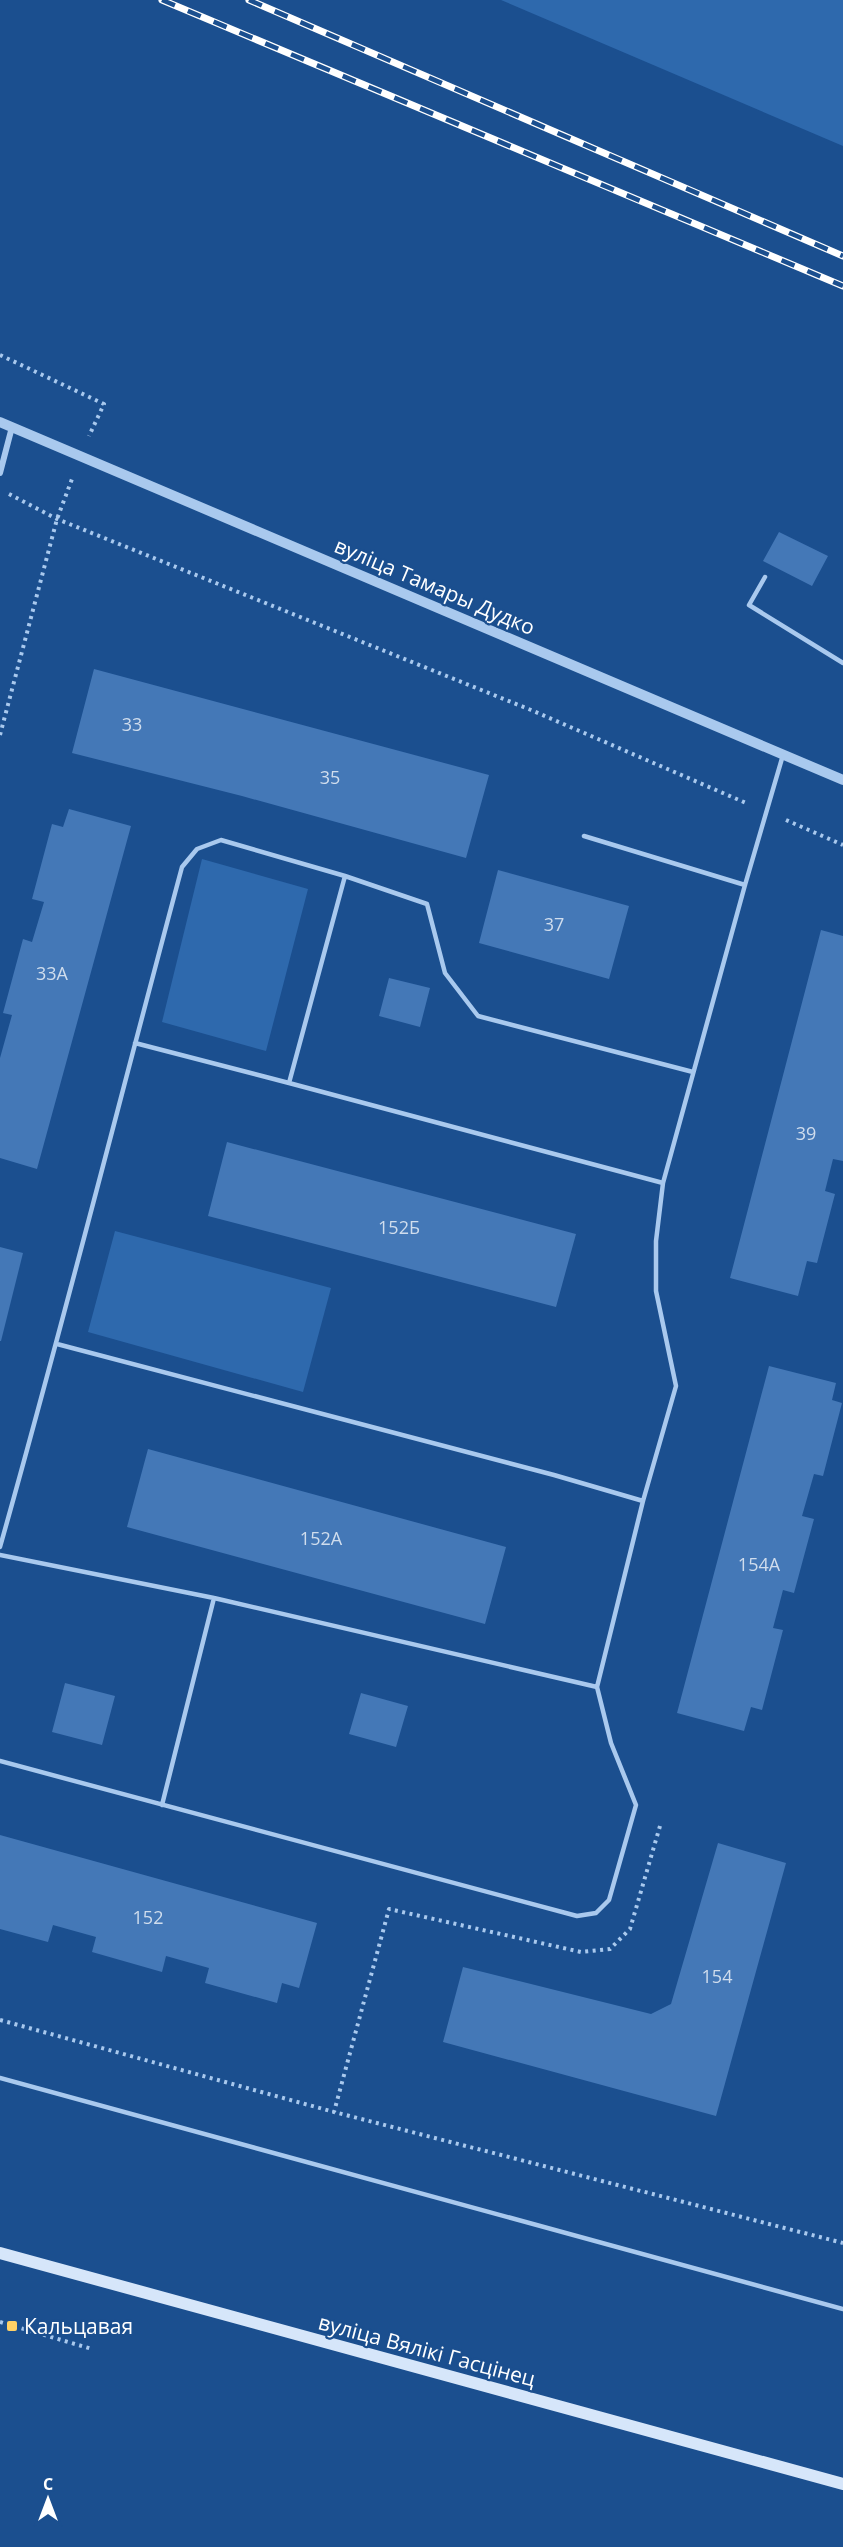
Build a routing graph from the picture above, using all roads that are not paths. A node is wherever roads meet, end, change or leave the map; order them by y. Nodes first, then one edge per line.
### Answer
1 (0, 422) edge
2 (12, 427) junction
3 (0, 473) edge
4 (765, 577) dead end
5 (843, 663) edge
6 (783, 755) junction
7 (843, 780) edge
8 (584, 836) dead end
9 (345, 876) junction
10 (745, 885) junction
11 (135, 1043) junction
12 (693, 1072) junction
13 (289, 1083) junction
14 (663, 1183) junction
15 (57, 1344) junction
16 (643, 1502) junction
17 (0, 1546) edge
18 (0, 1555) edge
19 (214, 1598) junction
20 (597, 1687) junction
21 (0, 1761) edge
22 (162, 1805) junction
23 (0, 2078) edge
24 (0, 2253) edge
25 (843, 2309) edge
26 (843, 2484) edge

1 - 2 street, вуліца Тамары Дудко
2 - 3 street
2 - 6 street, вуліца Тамары Дудко
4 - 5 lane
6 - 7 street, вуліца Тамары Дудко
6 - 10 lane
8 - 10 lane
9 - 11 lane
9 - 12 lane
9 - 13 lane
10 - 12 lane
11 - 13 lane
11 - 15 lane
12 - 14 lane
13 - 14 lane
14 - 16 lane
15 - 16 lane
15 - 17 lane
16 - 20 lane
18 - 19 lane
19 - 20 lane
19 - 22 lane
20 - 22 lane
21 - 22 lane
23 - 25 lane
24 - 26 main road, вуліца Вялікі Гасцінец

